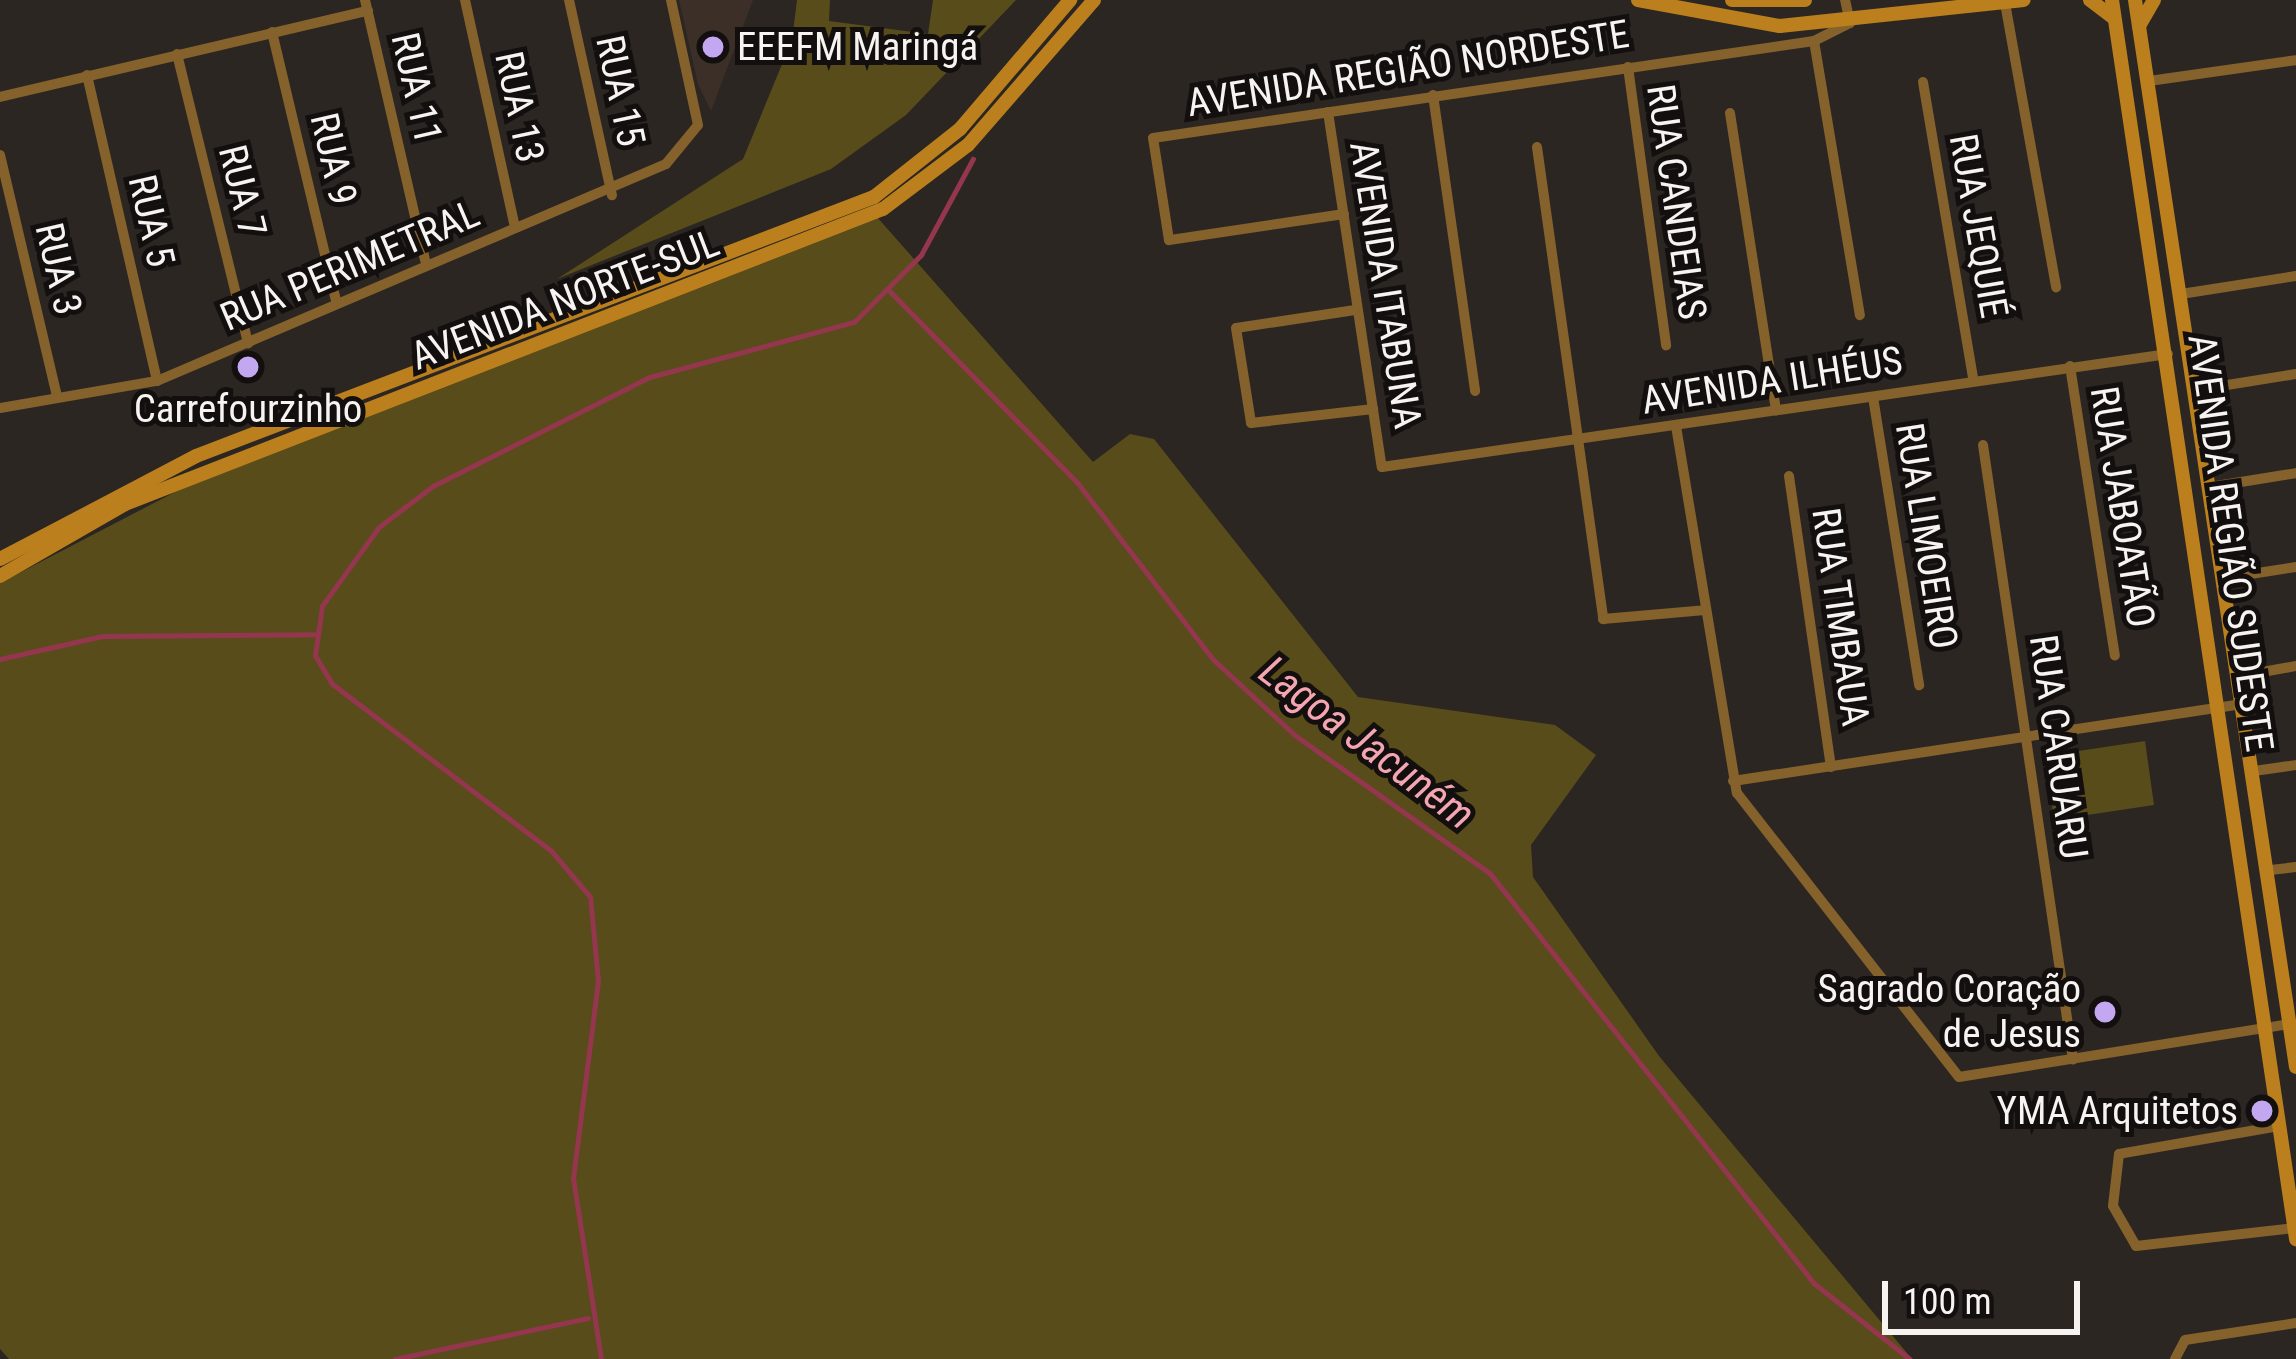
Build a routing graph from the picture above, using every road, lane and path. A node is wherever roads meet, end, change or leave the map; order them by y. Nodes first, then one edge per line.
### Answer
1 (465, 0) edge
2 (569, 0) edge
3 (671, 0) edge
4 (1070, 0) edge
5 (1094, 0) edge
6 (1639, 0) edge
7 (1732, 0) edge
8 (1805, 0) edge
9 (1845, 0) edge
10 (2024, 0) edge
11 (2090, 0) edge
12 (2112, 0) edge
13 (2135, 0) edge
14 (2154, 0) edge
15 (2006, 2) edge
16 (367, 5) edge
17 (2117, 21) junction
18 (1850, 23) junction
19 (2139, 26) junction
20 (272, 32) junction
21 (1814, 41) junction
22 (178, 54) junction
23 (2296, 60) edge
24 (1628, 67) junction
25 (87, 75) junction
26 (2149, 81) junction
27 (1923, 82) dead end
28 (1433, 95) junction
29 (0, 97) edge
30 (1328, 112) junction
31 (1730, 113) dead end
32 (1537, 147) dead end
33 (0, 155) edge
34 (612, 195) junction
35 (1344, 214) junction
36 (515, 227) junction
37 (425, 260) junction
38 (2296, 276) edge
39 (2056, 287) dead end
40 (2181, 294) junction
41 (336, 300) junction
42 (1355, 310) junction
43 (1860, 316) dead end
44 (248, 343) junction
45 (1666, 345) dead end
46 (2171, 354) junction
47 (2070, 366) junction
48 (2296, 374) edge
49 (1973, 379) junction
50 (157, 381) junction
51 (2196, 390) junction
52 (1475, 391) dead end
53 (57, 397) junction
54 (1873, 397) junction
55 (0, 408) edge
56 (1373, 409) junction
57 (1776, 410) junction
58 (1676, 426) junction
59 (1575, 443) junction
60 (1983, 445) dead end
61 (1382, 467) joint
62 (2296, 473) edge
63 (1789, 476) dead end
64 (2210, 487) junction
65 (0, 559) edge
66 (2296, 567) edge
67 (0, 576) edge
68 (2225, 578) junction
69 (1705, 610) junction
70 (2115, 656) dead end
71 (2296, 666) edge
72 (2240, 676) junction
73 (1918, 685) dead end
74 (2242, 704) junction
75 (2217, 707) junction
76 (2026, 738) junction
77 (2296, 765) edge
78 (1832, 767) junction
79 (2254, 771) junction
80 (1732, 782) junction
81 (2296, 867) edge
82 (2271, 870) junction
83 (2289, 966) edge
84 (2290, 1024) junction
85 (2265, 1030) junction
86 (2073, 1059) junction
87 (2296, 1067) edge
88 (2279, 1126) junction
89 (2295, 1233) edge
90 (2296, 1323) edge
91 (2175, 1359) edge

1 - 36 street, RUA 13
2 - 34 street, RUA 15
3 - 34 street, RUA PERIMETRAL
4 - 65 main road, AVENIDA NORTE-SUL
5 - 67 main road, AVENIDA NORTE-SUL
6 - 18 main road
7 - 8 main road
9 - 18 street
10 - 15 main road
11 - 17 main road
12 - 17 main road, AVENIDA REGIÃO SUDESTE
13 - 19 main road, AVENIDA REGIÃO SUDESTE
14 - 19 main road
15 - 18 main road
15 - 39 street
16 - 20 street
16 - 37 street, RUA 11
17 - 46 main road, AVENIDA REGIÃO SUDESTE
18 - 21 street, AVENIDA REGIÃO NORDESTE
19 - 26 main road, AVENIDA REGIÃO SUDESTE
20 - 22 street
20 - 41 street, RUA 9
21 - 24 street, AVENIDA REGIÃO NORDESTE
21 - 43 street
22 - 25 street
22 - 44 street, RUA 7
23 - 26 street
24 - 28 street, AVENIDA REGIÃO NORDESTE
24 - 45 street, RUA CANDEIAS
25 - 29 street
25 - 50 street, RUA 5
26 - 40 main road, AVENIDA REGIÃO SUDESTE
27 - 49 street, RUA JEQUIÉ
28 - 30 street, AVENIDA REGIÃO NORDESTE
28 - 52 street
30 - 35 street, AVENIDA ITABUNA
30 - 35 street, AVENIDA REGIÃO NORDESTE
31 - 57 street
32 - 59 street
33 - 53 street, RUA 3
34 - 36 street, RUA PERIMETRAL
35 - 42 street, AVENIDA ITABUNA
36 - 37 street, RUA PERIMETRAL
37 - 41 street, RUA PERIMETRAL
38 - 40 street
40 - 51 main road, AVENIDA REGIÃO SUDESTE
41 - 44 street, RUA PERIMETRAL
42 - 56 street, AVENIDA ITABUNA
42 - 56 street
44 - 50 street, RUA PERIMETRAL
46 - 47 street, AVENIDA ILHÉUS
46 - 75 main road, AVENIDA REGIÃO SUDESTE
47 - 49 street, AVENIDA ILHÉUS
47 - 70 street, RUA JABOATÃO
48 - 51 street
49 - 54 street, AVENIDA ILHÉUS
50 - 53 street, RUA PERIMETRAL
51 - 64 main road, AVENIDA REGIÃO SUDESTE
53 - 55 street, RUA PERIMETRAL
54 - 57 street, AVENIDA ILHÉUS
54 - 73 street, RUA LIMOEIRO
56 - 61 street, AVENIDA ITABUNA
57 - 58 street, AVENIDA ILHÉUS
58 - 59 street, AVENIDA ILHÉUS
58 - 69 street
59 - 61 street, AVENIDA ILHÉUS
59 - 69 street
60 - 76 street, RUA CARUARU
62 - 64 street
63 - 78 street, RUA TIMBAUA
64 - 68 main road, AVENIDA REGIÃO SUDESTE
66 - 68 street
68 - 72 main road, AVENIDA REGIÃO SUDESTE
69 - 80 street
71 - 72 street
72 - 74 main road, AVENIDA REGIÃO SUDESTE
74 - 75 street
74 - 79 main road, AVENIDA REGIÃO SUDESTE
75 - 76 street
75 - 85 main road, AVENIDA REGIÃO SUDESTE
76 - 78 street
76 - 86 street, RUA CARUARU
77 - 79 street
78 - 80 street
79 - 82 main road, AVENIDA REGIÃO SUDESTE
80 - 86 street
81 - 82 street
82 - 83 main road, AVENIDA REGIÃO SUDESTE
83 - 84 main road, AVENIDA REGIÃO SUDESTE
84 - 85 street
84 - 87 main road, AVENIDA REGIÃO SUDESTE
85 - 86 street
85 - 88 main road, AVENIDA REGIÃO SUDESTE
88 - 89 main road, AVENIDA REGIÃO SUDESTE
88 - 89 street
90 - 91 street

